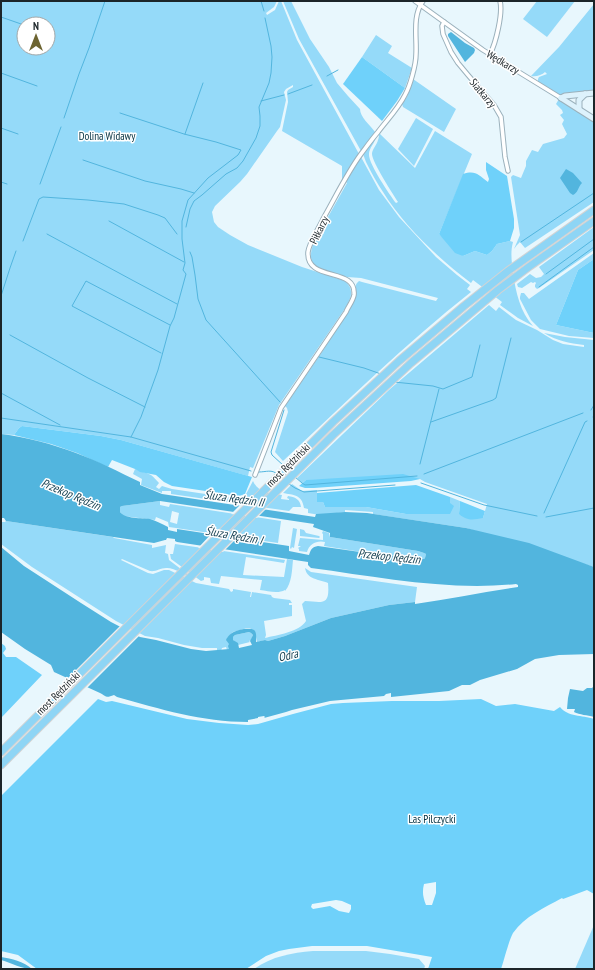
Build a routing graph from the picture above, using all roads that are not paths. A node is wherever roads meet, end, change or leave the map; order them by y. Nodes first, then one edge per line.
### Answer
1 (415, 1) edge
2 (500, 1) edge
3 (422, 3) edge
4 (444, 22) junction
5 (490, 54) junction
6 (594, 93) edge
7 (586, 94) junction
8 (561, 98) junction
9 (579, 109) junction
10 (594, 119) edge
11 (508, 171) dead end
12 (594, 210) edge
13 (594, 221) edge
14 (254, 475) dead end
15 (1, 752) edge
16 (1, 765) edge

1 - 3 street, Wędkarzy
2 - 5 street
3 - 4 street, Wędkarzy
3 - 14 street, Piłkarzy
4 - 5 street, Wędkarzy
4 - 11 street, Siatkarzy
5 - 8 street, Wędkarzy
6 - 7 street
7 - 8 street
7 - 9 street
8 - 9 street, Wędkarzy
9 - 10 street, Wędkarzy
12 - 15 highway, most Rędziński
13 - 16 highway, most Rędziński

